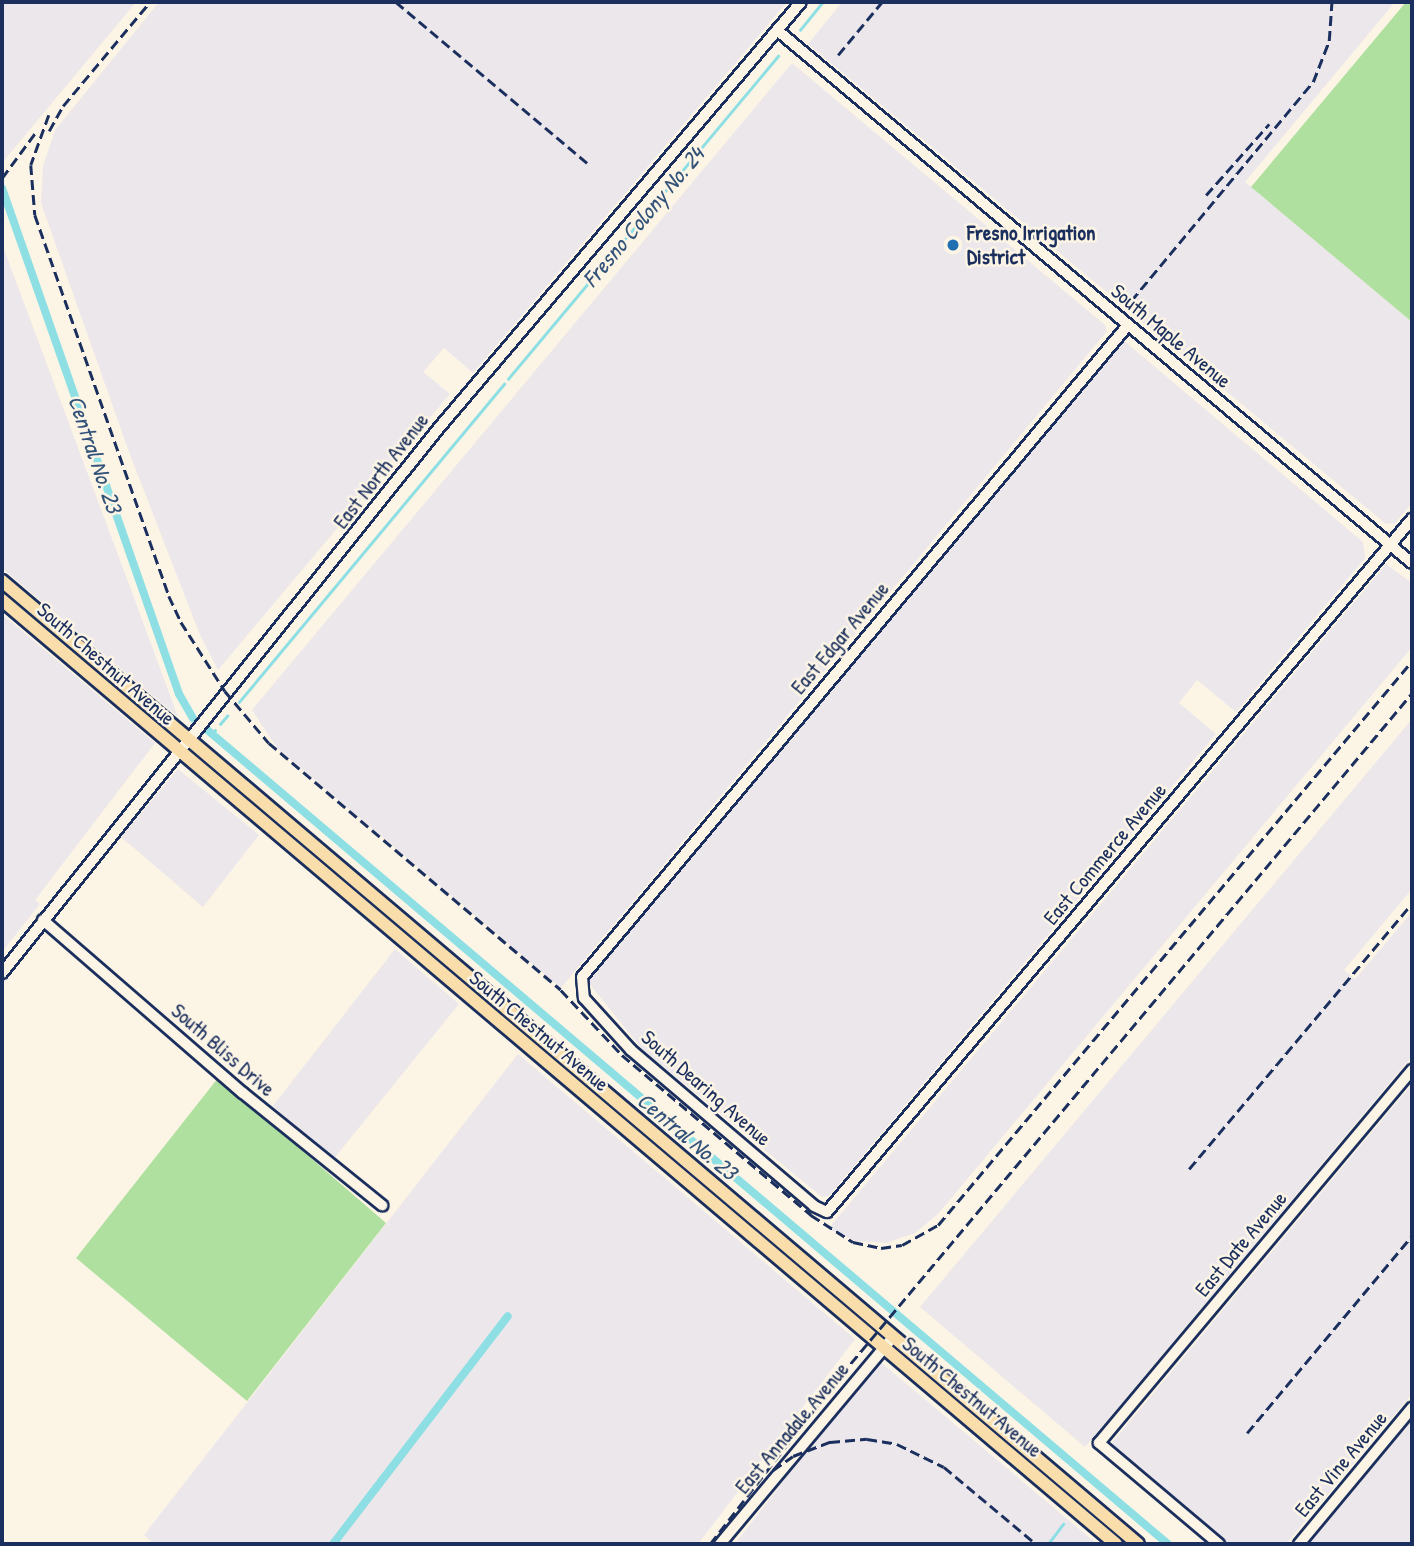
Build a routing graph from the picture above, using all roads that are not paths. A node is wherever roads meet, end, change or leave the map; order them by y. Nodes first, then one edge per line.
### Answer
1 (801, 2) edge
2 (777, 30) junction
3 (1128, 325) junction
4 (1412, 519) edge
5 (1391, 545) junction
6 (1412, 564) edge
7 (2, 581) edge
8 (2, 600) edge
9 (190, 734) junction
10 (177, 750) junction
11 (43, 920) junction
12 (2, 973) edge
13 (582, 977) joint
14 (534, 1033) junction
15 (525, 1044) junction
16 (1412, 1070) edge
17 (382, 1205) dead end
18 (827, 1212) joint
19 (893, 1337) junction
20 (884, 1348) junction
21 (1412, 1408) edge
22 (720, 1544) edge
23 (1116, 1544) edge
24 (1138, 1544) edge
25 (1219, 1544) edge
26 (1299, 1544) edge

1 - 2 street, East North Avenue
2 - 3 street, South Maple Avenue
2 - 9 street, East North Avenue
3 - 5 street, South Maple Avenue
3 - 13 street, East Edgar Avenue
4 - 5 street, East Commerce Avenue
5 - 6 street, South Maple Avenue
5 - 18 street, East Commerce Avenue
7 - 9 main road, South Chestnut Avenue
8 - 10 main road, South Chestnut Avenue
9 - 10 street, East North Avenue
9 - 14 main road, South Chestnut Avenue
10 - 11 street, East North Avenue
10 - 15 main road, South Chestnut Avenue
11 - 12 street, East North Avenue
11 - 17 street, South Bliss Drive
13 - 18 street, South Dearing Avenue
14 - 15 main road
14 - 19 main road, South Chestnut Avenue
15 - 20 main road, South Chestnut Avenue
16 - 25 street, East Date Avenue
19 - 20 street, East Annadale Avenue
19 - 24 main road, South Chestnut Avenue
20 - 22 street, East Annadale Avenue
20 - 23 main road, South Chestnut Avenue
21 - 26 street, East Vine Avenue

